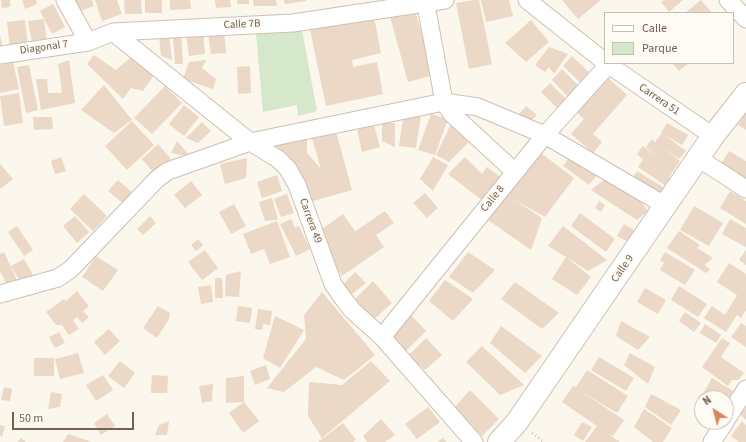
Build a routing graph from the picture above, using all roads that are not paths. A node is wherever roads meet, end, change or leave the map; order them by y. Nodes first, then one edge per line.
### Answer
1 (65, 0) edge
2 (445, 0) edge
3 (527, 0) edge
4 (728, 0) edge
5 (425, 2) edge
6 (746, 19) edge
7 (112, 32) junction
8 (88, 42) junction
9 (0, 54) edge
10 (604, 62) edge
11 (606, 64) edge
12 (746, 94) edge
13 (444, 102) junction
14 (545, 135) junction
15 (713, 136) junction
16 (250, 142) junction
17 (698, 158) junction
18 (515, 172) junction
19 (746, 189) edge
20 (666, 206) junction
21 (0, 294) edge
22 (382, 337) junction
23 (746, 389) edge
24 (734, 408) edge
25 (720, 430) edge
26 (474, 442) edge
27 (499, 442) edge
28 (712, 442) edge

1 - 8 street
2 - 5 street, Calle 7B
3 - 10 street, Carrera 51
4 - 6 street
5 - 7 street, Calle 7B
5 - 13 street
7 - 8 street, Calle 7B
7 - 16 street, Carrera 49
8 - 9 street, Diagonal 7
11 - 14 street, Calle 8
11 - 15 street, Carrera 51
12 - 15 street, Calle 9
13 - 14 street
13 - 16 street
13 - 18 street
14 - 18 street, Calle 8
14 - 20 street
15 - 17 street, Calle 9
16 - 21 street
16 - 22 street, Carrera 49
17 - 19 street
17 - 20 street, Calle 9
18 - 22 street, Calle 8
20 - 27 street, Calle 9
22 - 26 street, Carrera 49
23 - 24 street
25 - 28 street

